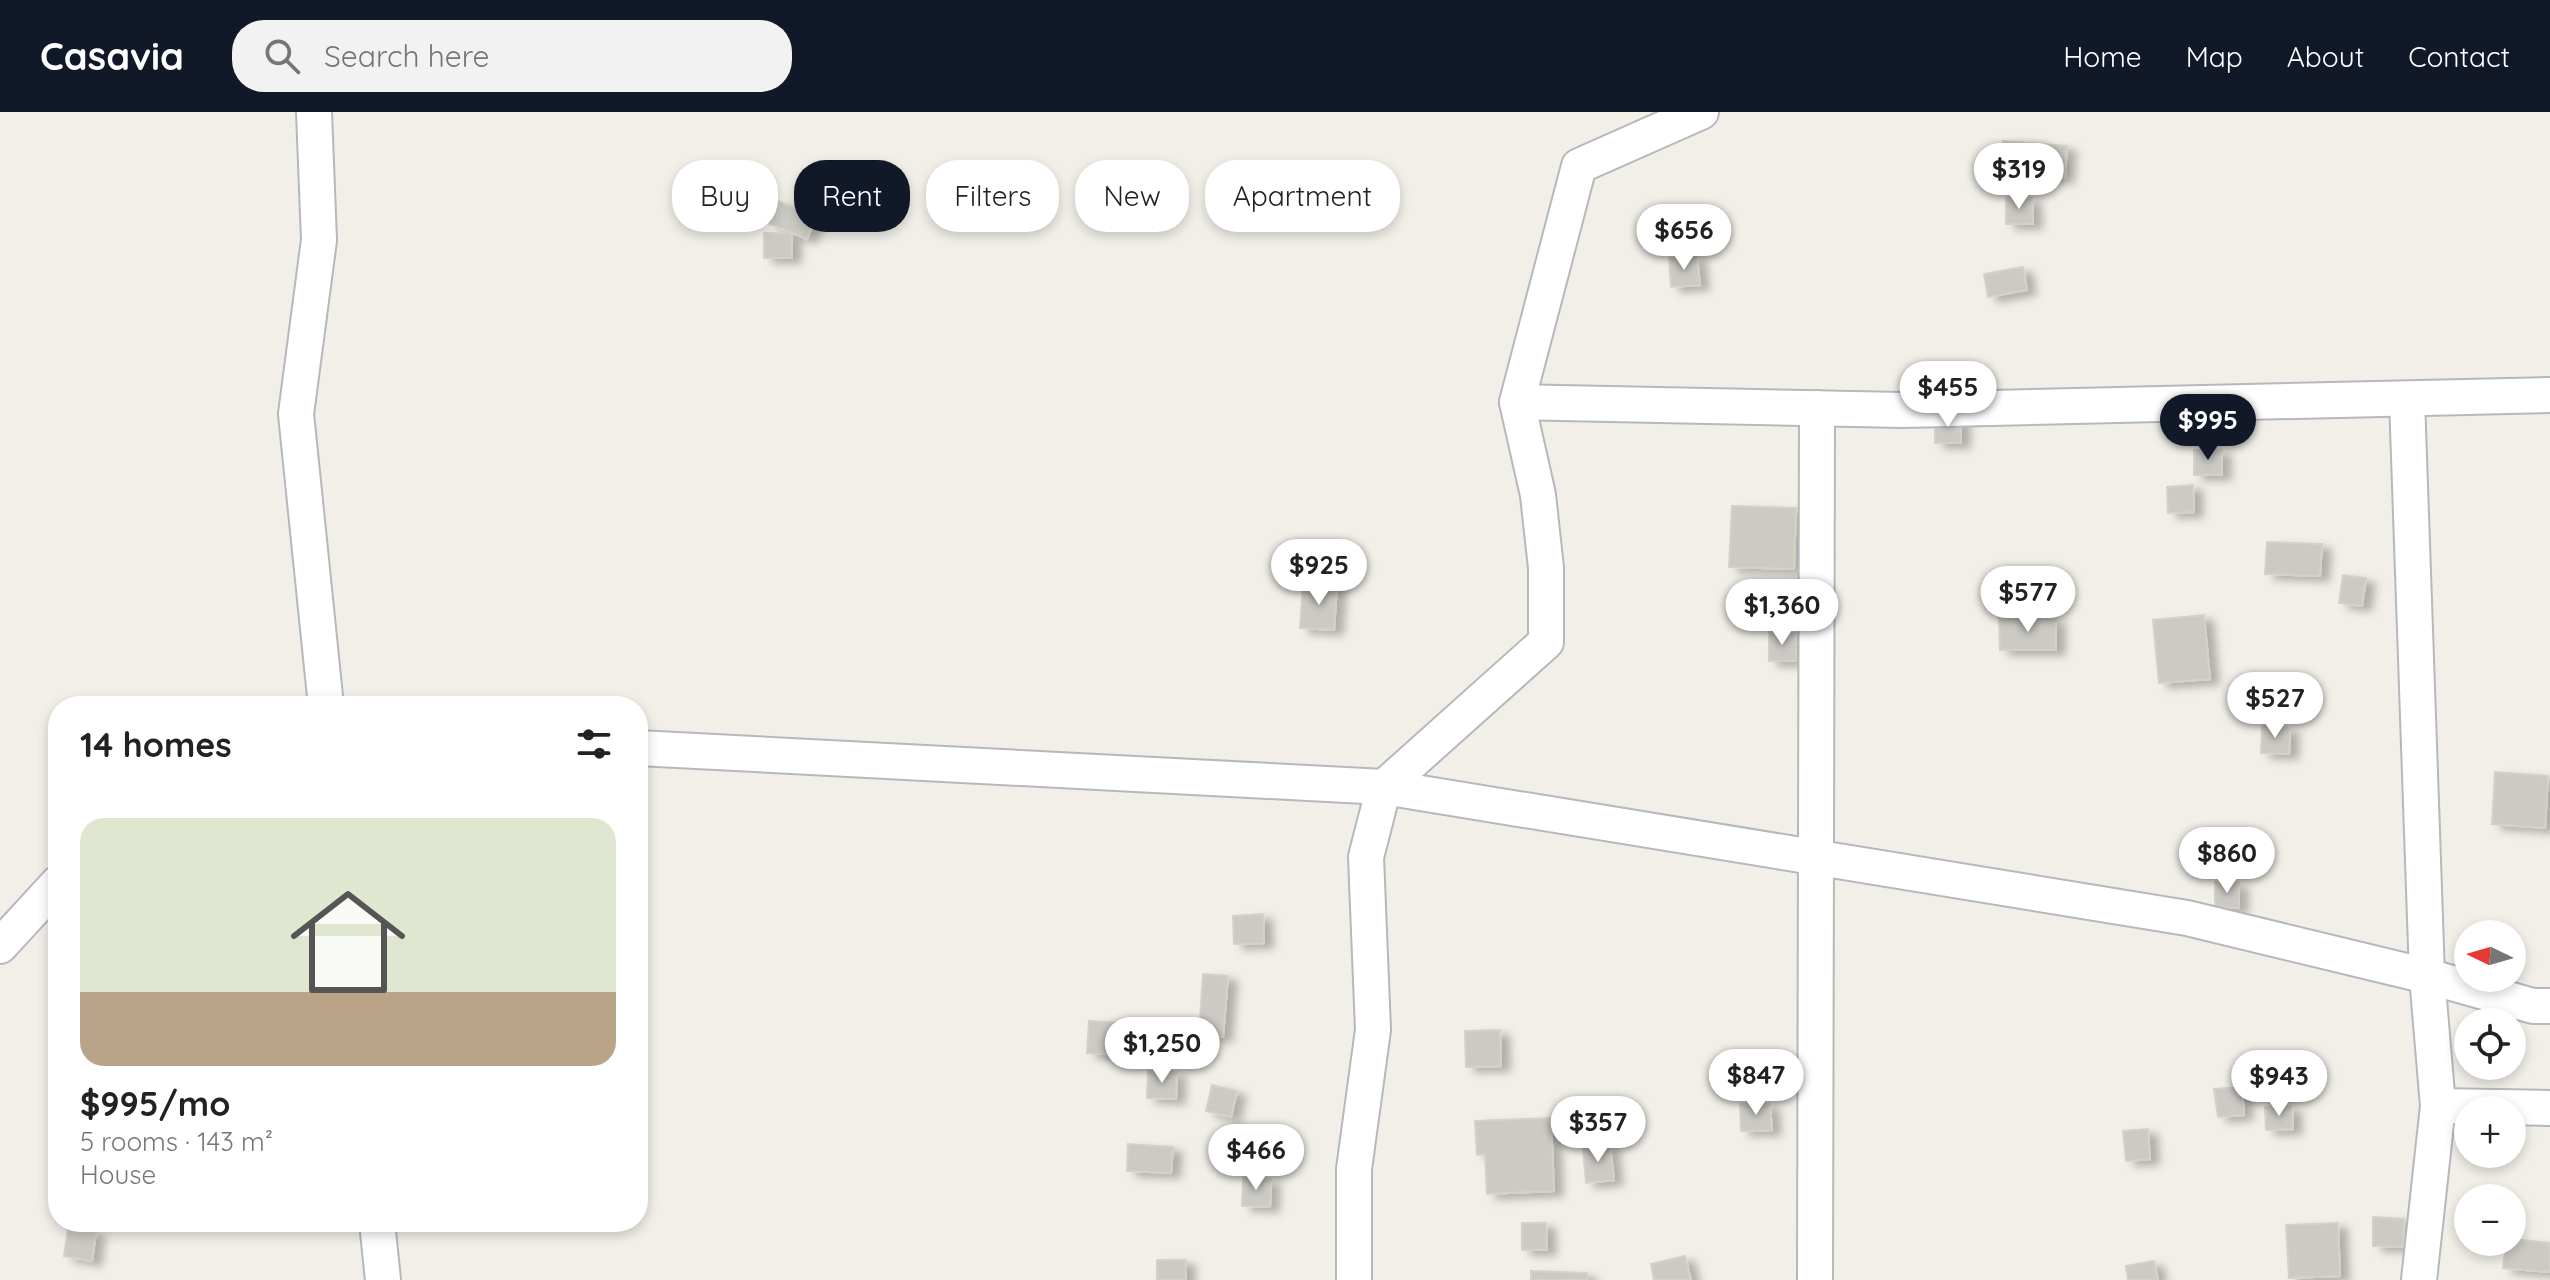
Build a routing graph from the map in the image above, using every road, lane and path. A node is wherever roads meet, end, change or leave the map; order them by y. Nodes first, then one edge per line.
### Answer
1 (314, 112) edge
2 (1701, 112) edge
3 (2550, 395) edge
4 (2407, 399) junction
5 (1517, 402) junction
6 (1817, 408) junction
7 (325, 696) edge
8 (648, 749) edge
9 (1384, 787) junction
10 (1816, 857) junction
11 (48, 894) edge
12 (0, 946) edge
13 (2427, 976) junction
14 (2550, 1006) edge
15 (2438, 1106) junction
16 (2550, 1108) edge
17 (378, 1232) edge
18 (383, 1280) edge
19 (1354, 1280) edge
20 (1815, 1280) edge
21 (2419, 1280) edge

1 - 7 street
2 - 5 street
3 - 4 street
4 - 6 street
4 - 13 street
5 - 6 street
5 - 9 street
6 - 10 street
8 - 9 street
9 - 10 street
9 - 19 street
10 - 13 street
10 - 20 street
11 - 12 street
13 - 14 street
13 - 15 street
15 - 16 street
15 - 21 street
17 - 18 street

